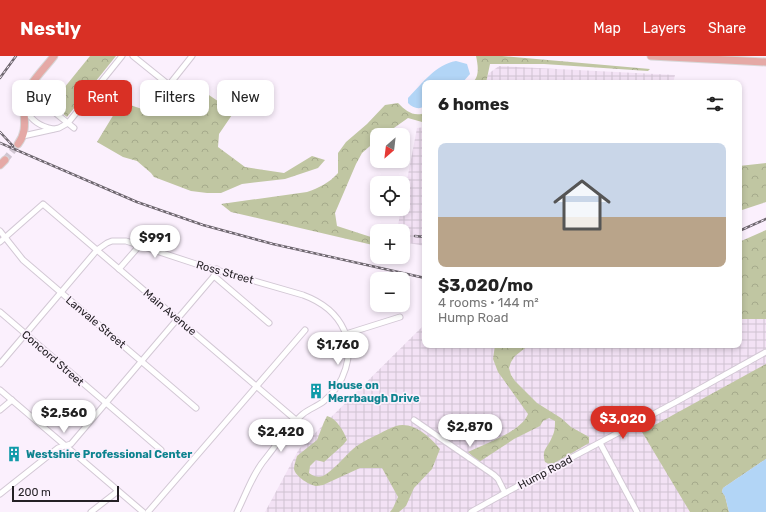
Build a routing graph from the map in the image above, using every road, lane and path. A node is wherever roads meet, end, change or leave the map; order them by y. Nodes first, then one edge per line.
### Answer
1 (54, 56) edge
2 (122, 56) edge
3 (134, 56) edge
4 (192, 56) edge
5 (651, 56) edge
6 (766, 62) edge
7 (36, 80) edge
8 (24, 116) edge
9 (30, 116) edge
10 (59, 116) edge
11 (68, 123) junction
12 (74, 128) dead end
13 (54, 129) junction
14 (23, 136) junction
15 (18, 144) tunnel mouth
16 (0, 231) edge
17 (6, 238) junction
18 (0, 242) edge
19 (140, 245) junction
20 (97, 250) junction
21 (119, 268) junction
22 (217, 270) junction
23 (214, 276) junction
24 (61, 292) junction
25 (0, 312) edge
26 (400, 317) dead end
27 (178, 319) junction
28 (269, 323) dead end
29 (305, 330) dead end
30 (26, 334) junction
31 (346, 334) junction
32 (766, 352) edge
33 (142, 361) junction
34 (0, 364) edge
35 (257, 386) junction
36 (0, 390) edge
37 (12, 400) junction
38 (106, 403) junction
39 (196, 408) dead end
40 (0, 410) edge
41 (414, 420) dead end
42 (297, 421) junction
43 (600, 443) junction
44 (65, 446) junction
45 (161, 450) dead end
46 (118, 491) junction
47 (505, 493) junction
48 (0, 494) edge
49 (91, 512) edge
50 (143, 512) edge
51 (148, 512) edge
52 (237, 512) edge
53 (472, 512) edge
54 (637, 512) edge

1 - 7 main road
2 - 11 street
3 - 4 street
5 - 6 main road
8 - 14 main road
9 - 13 street
10 - 11 street
11 - 12 street
11 - 13 street
13 - 14 street
14 - 15 main road
16 - 17 street, Lanvale Street
17 - 18 street
17 - 20 street, Main Avenue
17 - 24 street, Lanvale Street
19 - 20 street, Ross Street
19 - 21 street
19 - 22 street, Ross Street
20 - 21 street, Main Avenue
20 - 24 street, Ross Street
21 - 27 street, Main Avenue
22 - 23 street
22 - 31 street, Ross Street
23 - 27 street
23 - 28 street
24 - 30 street, Ross Street
24 - 33 street, Lanvale Street
25 - 30 street, Concord Street
26 - 31 street
27 - 33 street
27 - 35 street, Main Avenue
29 - 35 street
30 - 34 street, Ross Street
30 - 38 street, Concord Street
31 - 42 street
32 - 43 street, Hump Road
33 - 38 street
33 - 39 street, Lanvale Street
35 - 42 street, Main Avenue
35 - 51 street
36 - 37 street
37 - 40 street
37 - 44 street
38 - 44 street
38 - 45 street, Concord Street
41 - 47 street
42 - 52 street
43 - 47 street, Hump Road
43 - 54 street
44 - 46 street
44 - 48 street
46 - 49 street
46 - 50 street
47 - 53 street, Hump Road

